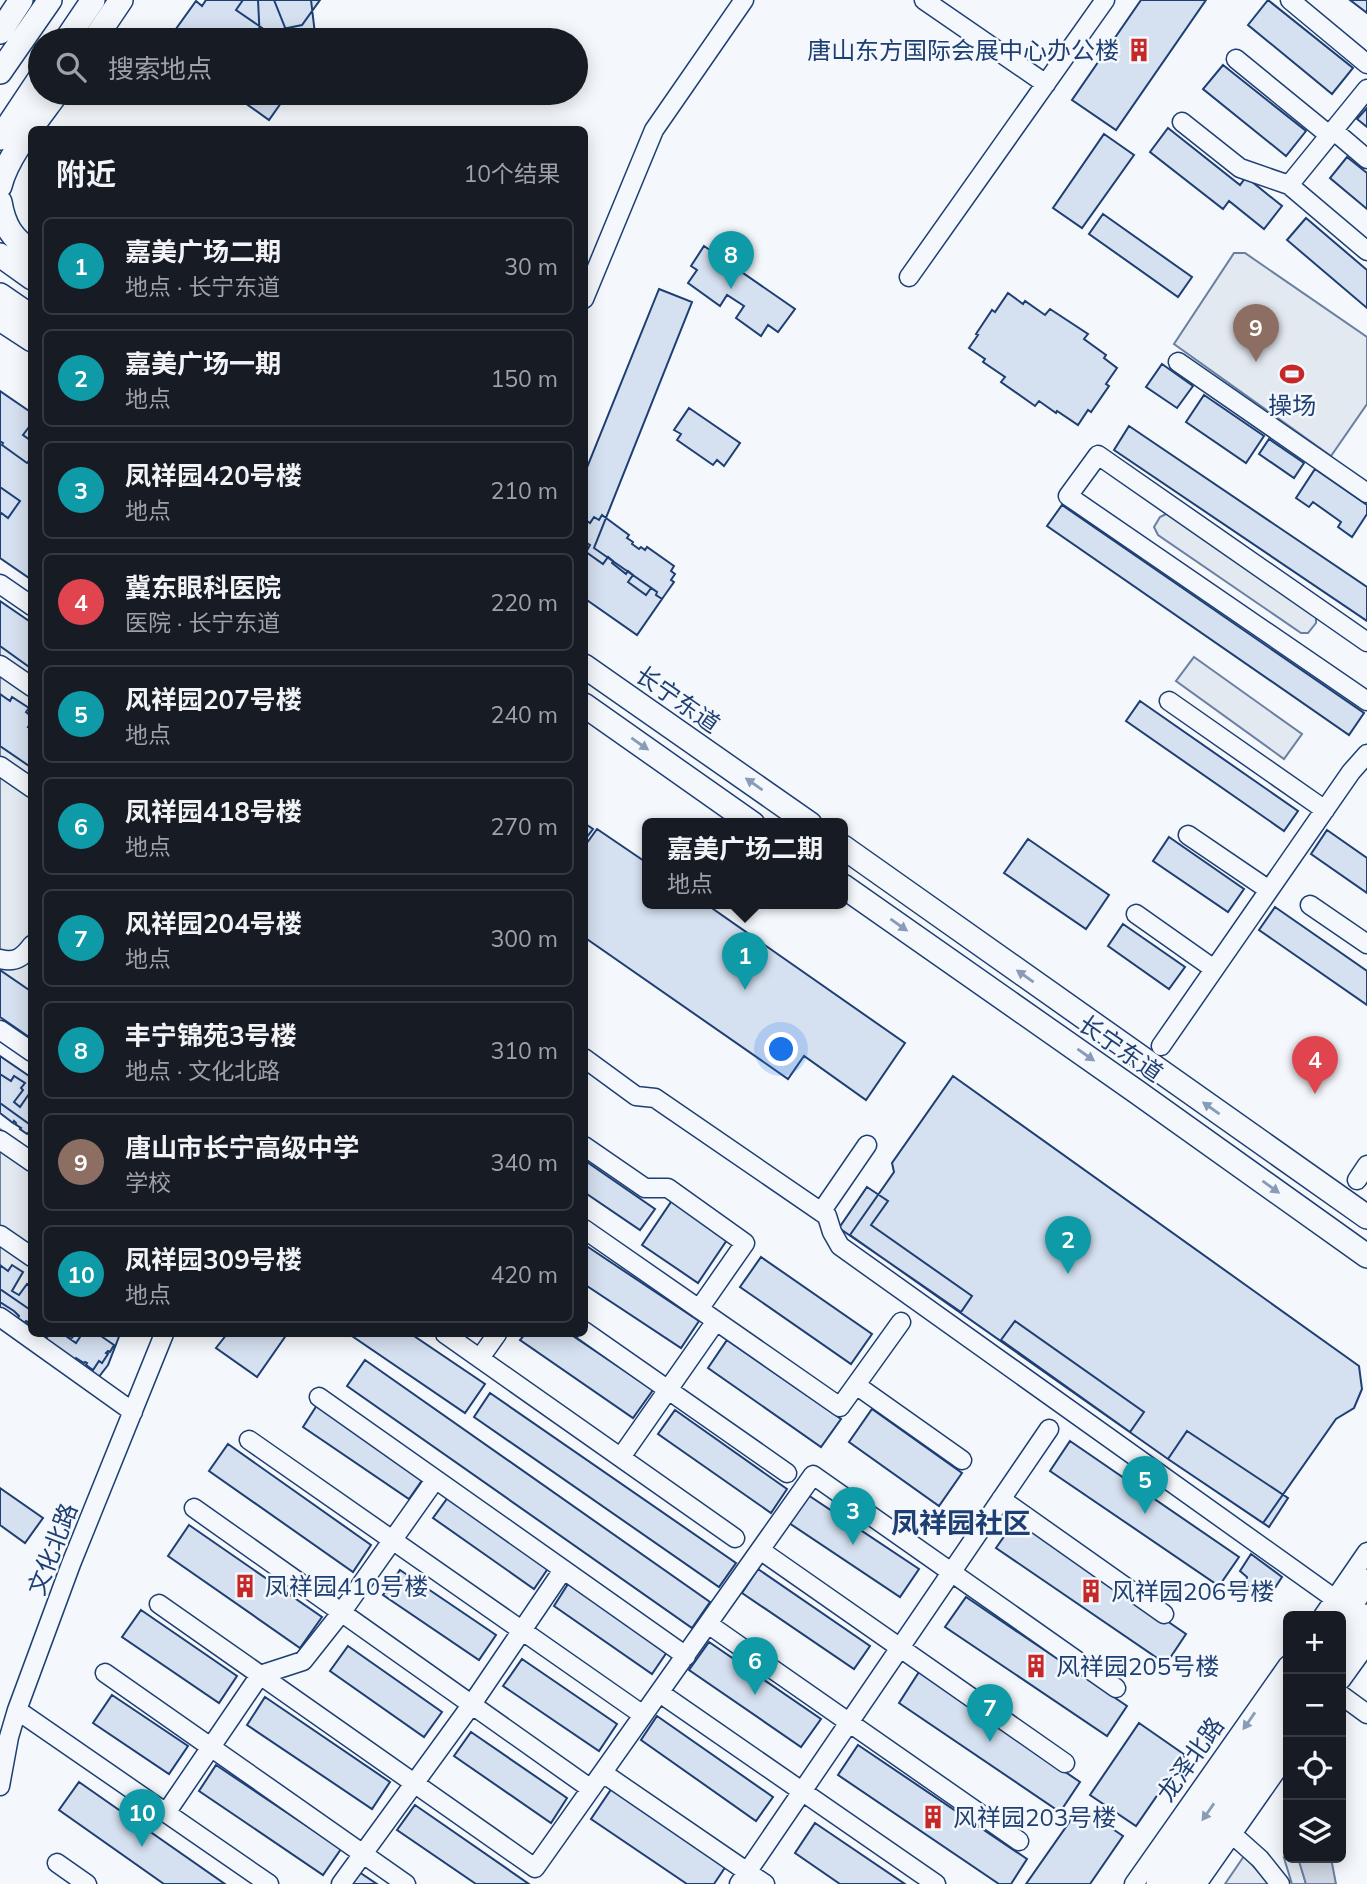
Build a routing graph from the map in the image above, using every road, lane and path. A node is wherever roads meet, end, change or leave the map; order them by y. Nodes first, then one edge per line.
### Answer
1 (21, 0) edge
2 (50, 0) edge
3 (93, 0) edge
4 (121, 0) edge
5 (744, 0) edge
6 (924, 0) edge
7 (1105, 0) edge
8 (1290, 0) edge
9 (31, 28) edge
10 (74, 28) edge
11 (101, 28) edge
12 (0, 32) edge
13 (28, 32) edge
14 (1236, 59) dead end
15 (1367, 64) edge
16 (0, 72) edge
17 (1046, 85) junction
18 (1367, 89) edge
19 (28, 96) edge
20 (49, 105) edge
21 (1182, 122) dead end
22 (34, 126) edge
23 (1331, 133) junction
24 (28, 134) edge
25 (0, 138) edge
26 (1367, 159) edge
27 (1289, 185) junction
28 (0, 186) edge
29 (0, 202) edge
30 (28, 249) edge
31 (1367, 251) edge
32 (0, 256) edge
33 (28, 275) edge
34 (909, 277) dead end
35 (588, 289) edge
36 (0, 295) edge
37 (28, 314) edge
38 (0, 319) edge
39 (28, 337) edge
40 (1178, 362) dead end
41 (1367, 493) edge
42 (0, 584) edge
43 (28, 603) edge
44 (1367, 642) edge
45 (0, 665) edge
46 (588, 669) edge
47 (28, 685) edge
48 (1169, 701) dead end
49 (1367, 701) edge
50 (588, 708) edge
51 (1367, 754) edge
52 (0, 766) edge
53 (28, 785) edge
54 (1325, 810) junction
55 (744, 818) edge
56 (801, 818) edge
57 (1188, 835) dead end
58 (848, 852) edge
59 (848, 889) edge
60 (1269, 890) junction
61 (1310, 905) dead end
62 (1136, 914) dead end
63 (1367, 944) edge
64 (28, 950) edge
65 (0, 959) edge
66 (1214, 969) junction
67 (0, 1030) edge
68 (1161, 1046) dead end
69 (28, 1049) edge
70 (588, 1061) edge
71 (0, 1140) edge
72 (867, 1145) dead end
73 (588, 1149) edge
74 (28, 1159) edge
75 (821, 1212) junction
76 (1367, 1217) edge
77 (588, 1231) edge
78 (0, 1235) edge
79 (28, 1254) edge
80 (1367, 1256) edge
81 (699, 1308) junction
82 (0, 1317) edge
83 (716, 1321) junction
84 (901, 1322) dead end
85 (588, 1334) edge
86 (163, 1337) edge
87 (449, 1337) edge
88 (495, 1337) edge
89 (480, 1358) junction
90 (856, 1385) junction
91 (668, 1390) junction
92 (319, 1397) dead end
93 (133, 1412) junction
94 (1049, 1429) dead end
95 (249, 1440) dead end
96 (621, 1457) junction
97 (962, 1460) dead end
98 (786, 1474) dead end
99 (435, 1480) junction
100 (1001, 1499) junction
101 (194, 1508) dead end
102 (734, 1538) dead end
103 (392, 1540) junction
104 (760, 1550) junction
105 (1367, 1552) edge
106 (563, 1570) junction
107 (951, 1573) junction
108 (1367, 1581) edge
109 (159, 1604) dead end
110 (1338, 1609) edge
111 (341, 1612) junction
112 (1164, 1614) dead end
113 (1367, 1616) edge
114 (708, 1624) junction
115 (521, 1630) junction
116 (1367, 1644) edge
117 (1346, 1646) edge
118 (900, 1648) junction
119 (686, 1656) junction
120 (1283, 1672) edge
121 (105, 1673) dead end
122 (1345, 1674) edge
123 (260, 1675) junction
124 (1116, 1688) dead end
125 (660, 1693) junction
126 (1346, 1699) edge
127 (1283, 1702) edge
128 (471, 1704) junction
129 (17, 1710) junction
130 (1367, 1714) edge
131 (643, 1715) junction
132 (849, 1723) junction
133 (1283, 1735) edge
134 (210, 1747) junction
135 (1283, 1761) edge
136 (1065, 1763) dead end
137 (603, 1773) junction
138 (414, 1783) junction
139 (0, 1786) edge
140 (591, 1789) junction
141 (802, 1791) junction
142 (166, 1812) junction
143 (1232, 1834) junction
144 (1019, 1841) dead end
145 (363, 1854) junction
146 (57, 1863) dead end
147 (247, 1878) edge
148 (743, 1878) edge
149 (87, 1884) edge
150 (269, 1884) edge
151 (341, 1884) edge
152 (406, 1884) edge
153 (765, 1884) edge
154 (936, 1884) edge
155 (1134, 1884) edge
156 (1158, 1884) edge
157 (1178, 1884) edge
158 (1197, 1884) edge
159 (1280, 1884) edge

1 - 12 main road
2 - 9 main road
3 - 10 main road
4 - 11 main road
5 - 35 street
6 - 17 street
7 - 17 street
8 - 15 street
13 - 16 main road
14 - 23 street
17 - 34 street
18 - 23 street
19 - 25 main road
20 - 22 main road
21 - 27 street
23 - 26 street
23 - 27 street
24 - 28 main road
27 - 31 street
29 - 30 main road
32 - 33 main road
36 - 37 main road
38 - 39 main road
40 - 41 street
42 - 43 street
44 - 49 street
45 - 47 street
56 -> 46 main road, 长宁东道
48 - 54 street
50 -> 55 main road
51 - 54 street
52 - 53 street
54 - 60 street
57 - 60 street
76 -> 58 main road, 长宁东道
59 -> 80 main road, 长宁东道
60 - 66 street
61 - 63 street
62 - 66 street
64 - 65 street
66 - 68 street
67 - 69 street
70 - 75 street
71 - 74 street
72 - 75 street
73 - 81 street
75 - 110 street
77 - 81 street
78 - 79 street
81 - 83 street
82 - 93 street
83 - 90 street
83 - 91 street
84 - 90 street
85 - 91 street
86 - 93 street, 文化北路
87 - 89 street
88 - 89 street
89 - 96 street
90 - 97 street
91 - 96 street
91 - 98 street
92 - 99 street
93 - 129 street, 文化北路
94 - 100 street
95 - 103 street
96 - 102 street
99 - 103 street
99 - 106 street
100 - 107 street
100 - 112 street
101 - 111 street
103 - 111 street
103 - 115 street
104 - 107 street
104 - 114 street
104 - 118 street
105 - 110 street
106 - 115 street
106 - 119 street
107 - 118 street
107 - 124 street
108 - 110 main road
109 - 123 street
111 - 123 street
111 - 128 street
113 - 117 main road
114 - 119 street
114 - 132 street
115 - 128 street
115 - 131 street
116 - 122 street
118 - 132 street
118 - 136 street
119 - 125 street
120 -> 155 street, 龙泽北路
121 - 134 street
123 - 134 street
123 - 138 street
125 - 131 street
125 - 141 street
126 - 130 street
127 -> 156 main road, 龙泽北路
128 - 138 street
128 - 140 street
129 - 139 street, 文化北路
129 - 142 street
131 - 137 street
132 - 141 street
132 - 144 street
133 - 157 main road
134 - 142 street
134 - 145 street
135 - 143 street
137 - 140 street
137 - 148 street
138 - 140 street
138 - 145 street
141 - 148 street
141 - 154 street
142 - 147 street
143 - 158 street
143 - 159 street
145 - 151 street
145 - 152 street
146 - 149 street
147 - 150 street
148 - 153 street

